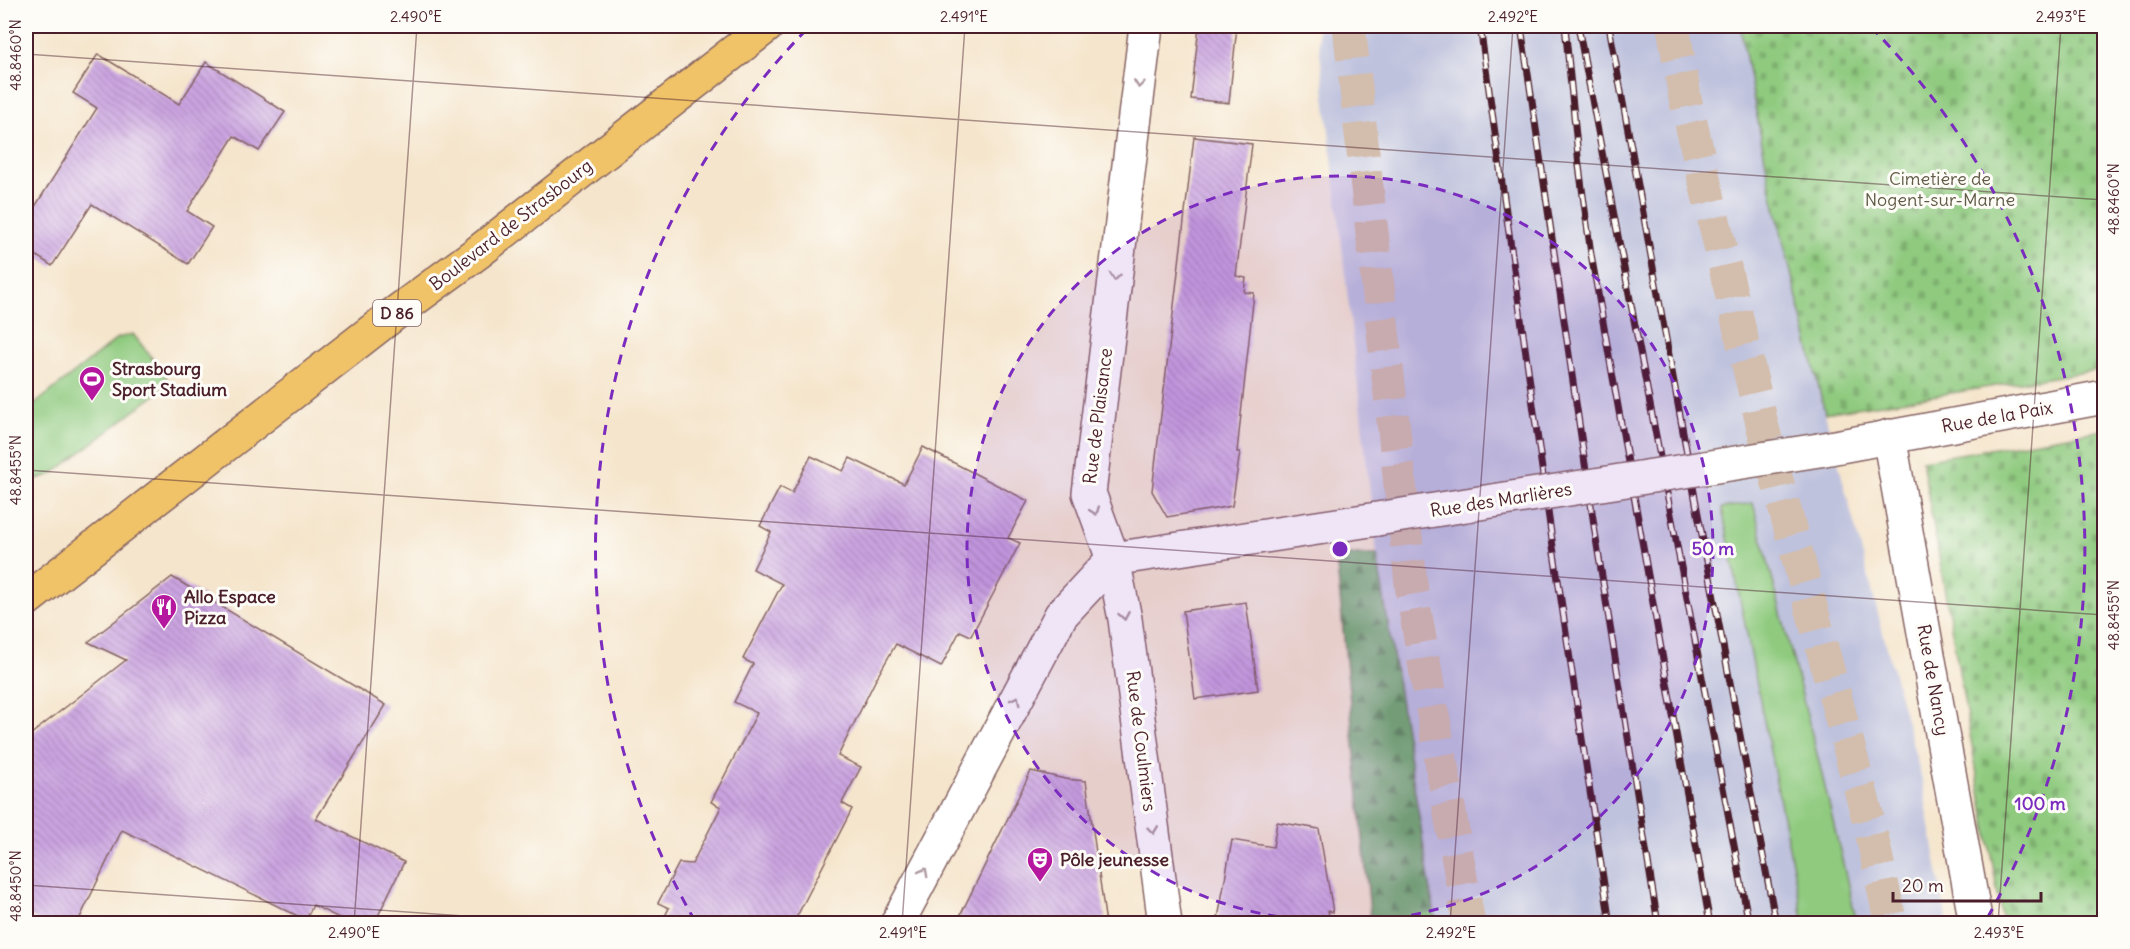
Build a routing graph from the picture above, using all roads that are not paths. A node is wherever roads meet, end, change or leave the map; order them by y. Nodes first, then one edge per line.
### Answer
1 (768, 26) edge
2 (1146, 26) edge
3 (2104, 397) edge
4 (1889, 436) junction
5 (1113, 559) junction
6 (26, 600) edge
7 (897, 924) edge
8 (1165, 924) edge
9 (1976, 924) edge

1 - 6 main road, Boulevard de Strasbourg / D 86
2 -> 5 street, Rue de Plaisance
3 - 4 street, Rue de la Paix
4 - 5 street, Rue des Marlières, bridge
4 - 9 street, Rue de Nancy
7 -> 5 street
5 -> 8 street, Rue de Coulmiers

